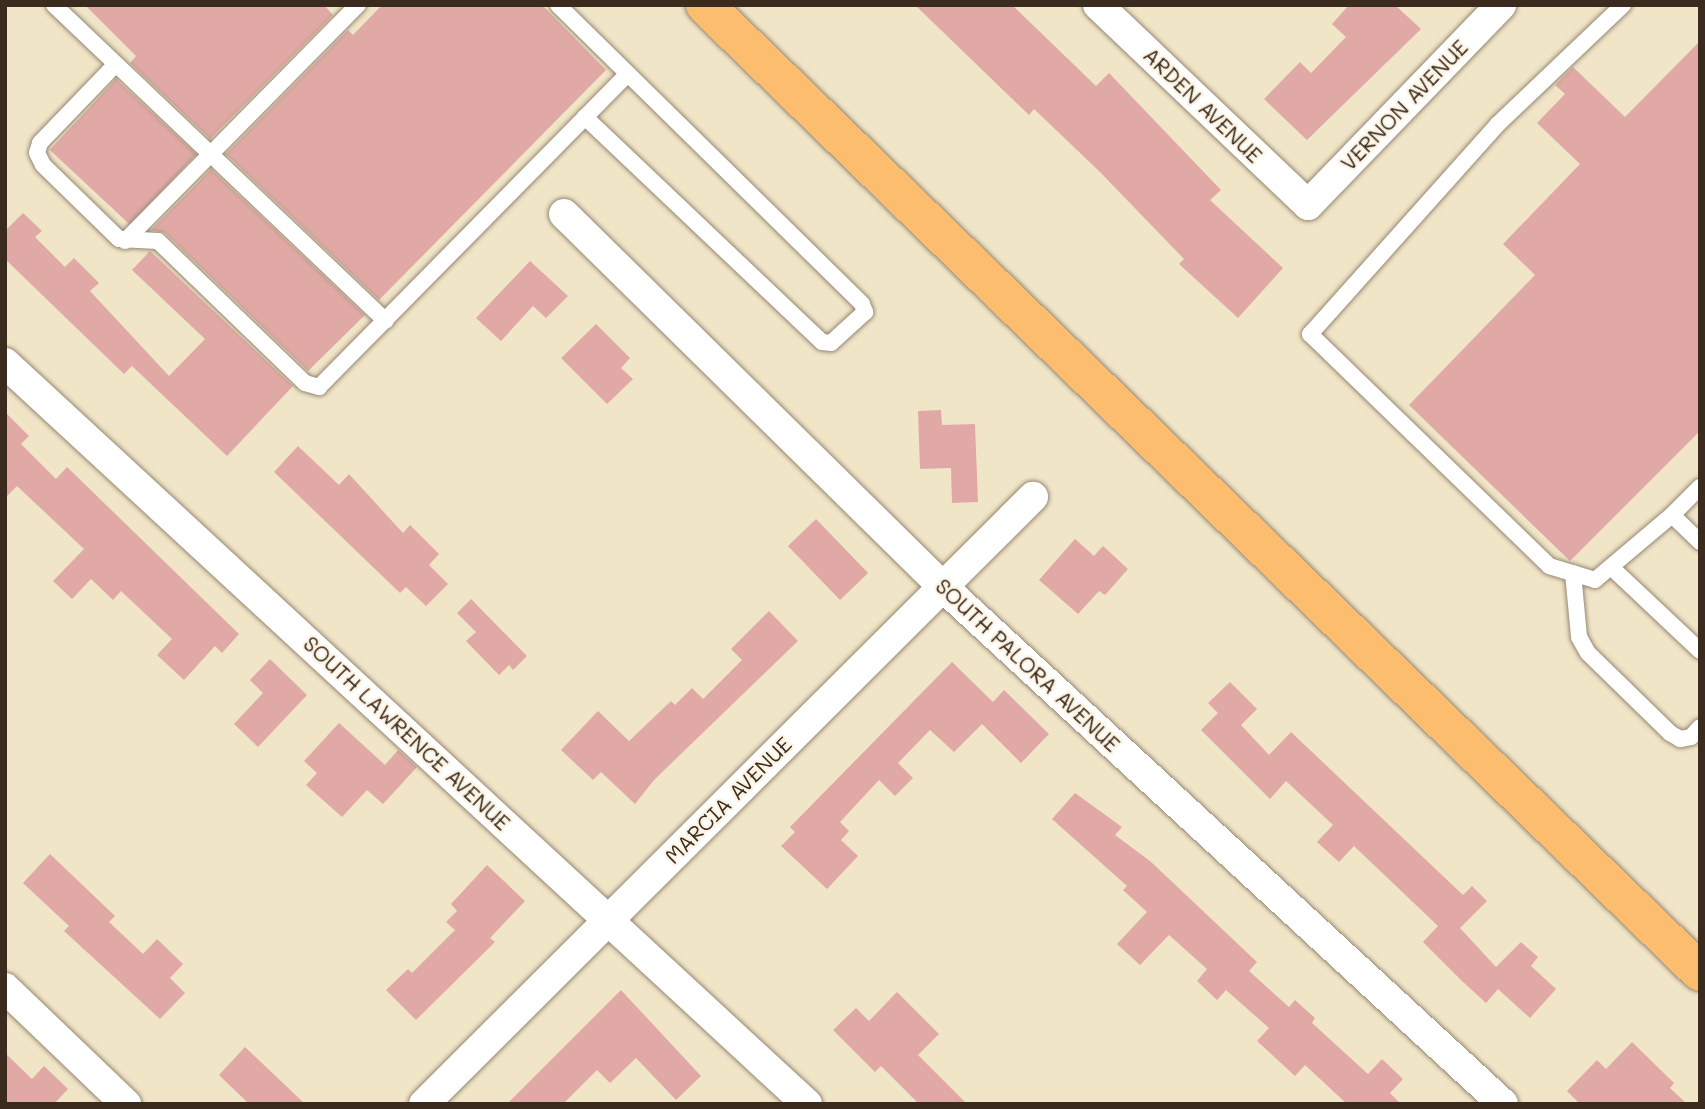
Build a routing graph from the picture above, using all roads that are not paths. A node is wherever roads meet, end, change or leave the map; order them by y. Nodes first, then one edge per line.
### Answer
1 (54, 5) edge
2 (358, 5) edge
3 (558, 5) edge
4 (705, 5) edge
5 (1098, 5) edge
6 (1501, 5) edge
7 (1623, 5) edge
8 (115, 65) junction
9 (628, 74) junction
10 (585, 117) junction
11 (209, 154) junction
12 (1308, 205) joint
13 (564, 214) dead end
14 (125, 241) junction
15 (386, 321) junction
16 (5, 363) edge
17 (1700, 487) edge
18 (1032, 497) dead end
19 (1672, 515) junction
20 (1700, 542) edge
21 (1611, 567) junction
22 (1573, 573) junction
23 (943, 587) junction
24 (1700, 651) edge
25 (1700, 727) edge
26 (609, 920) junction
27 (1700, 972) edge
28 (5, 988) edge
29 (126, 1104) edge
30 (424, 1104) edge
31 (807, 1104) edge
32 (1503, 1104) edge

1 - 8 lane
2 - 11 lane
3 - 9 lane
4 - 27 highway
5 - 12 street, ARDEN AVENUE
6 - 12 street, VERNON AVENUE
7 - 22 lane
8 - 11 lane
8 - 14 lane
9 - 10 lane
9 - 10 lane
10 - 15 lane
11 - 14 lane
11 - 15 lane
13 - 23 street, SOUTH PALORA AVENUE
14 - 15 lane
16 - 26 street, SOUTH LAWRENCE AVENUE
17 - 19 lane
18 - 23 street, MARCIA AVENUE
19 - 20 lane
19 - 21 lane
21 - 22 lane
21 - 24 lane
22 - 25 lane
23 - 26 street, MARCIA AVENUE
23 - 32 street, SOUTH PALORA AVENUE
26 - 30 street, MARCIA AVENUE
26 - 31 street, SOUTH LAWRENCE AVENUE
28 - 29 street

